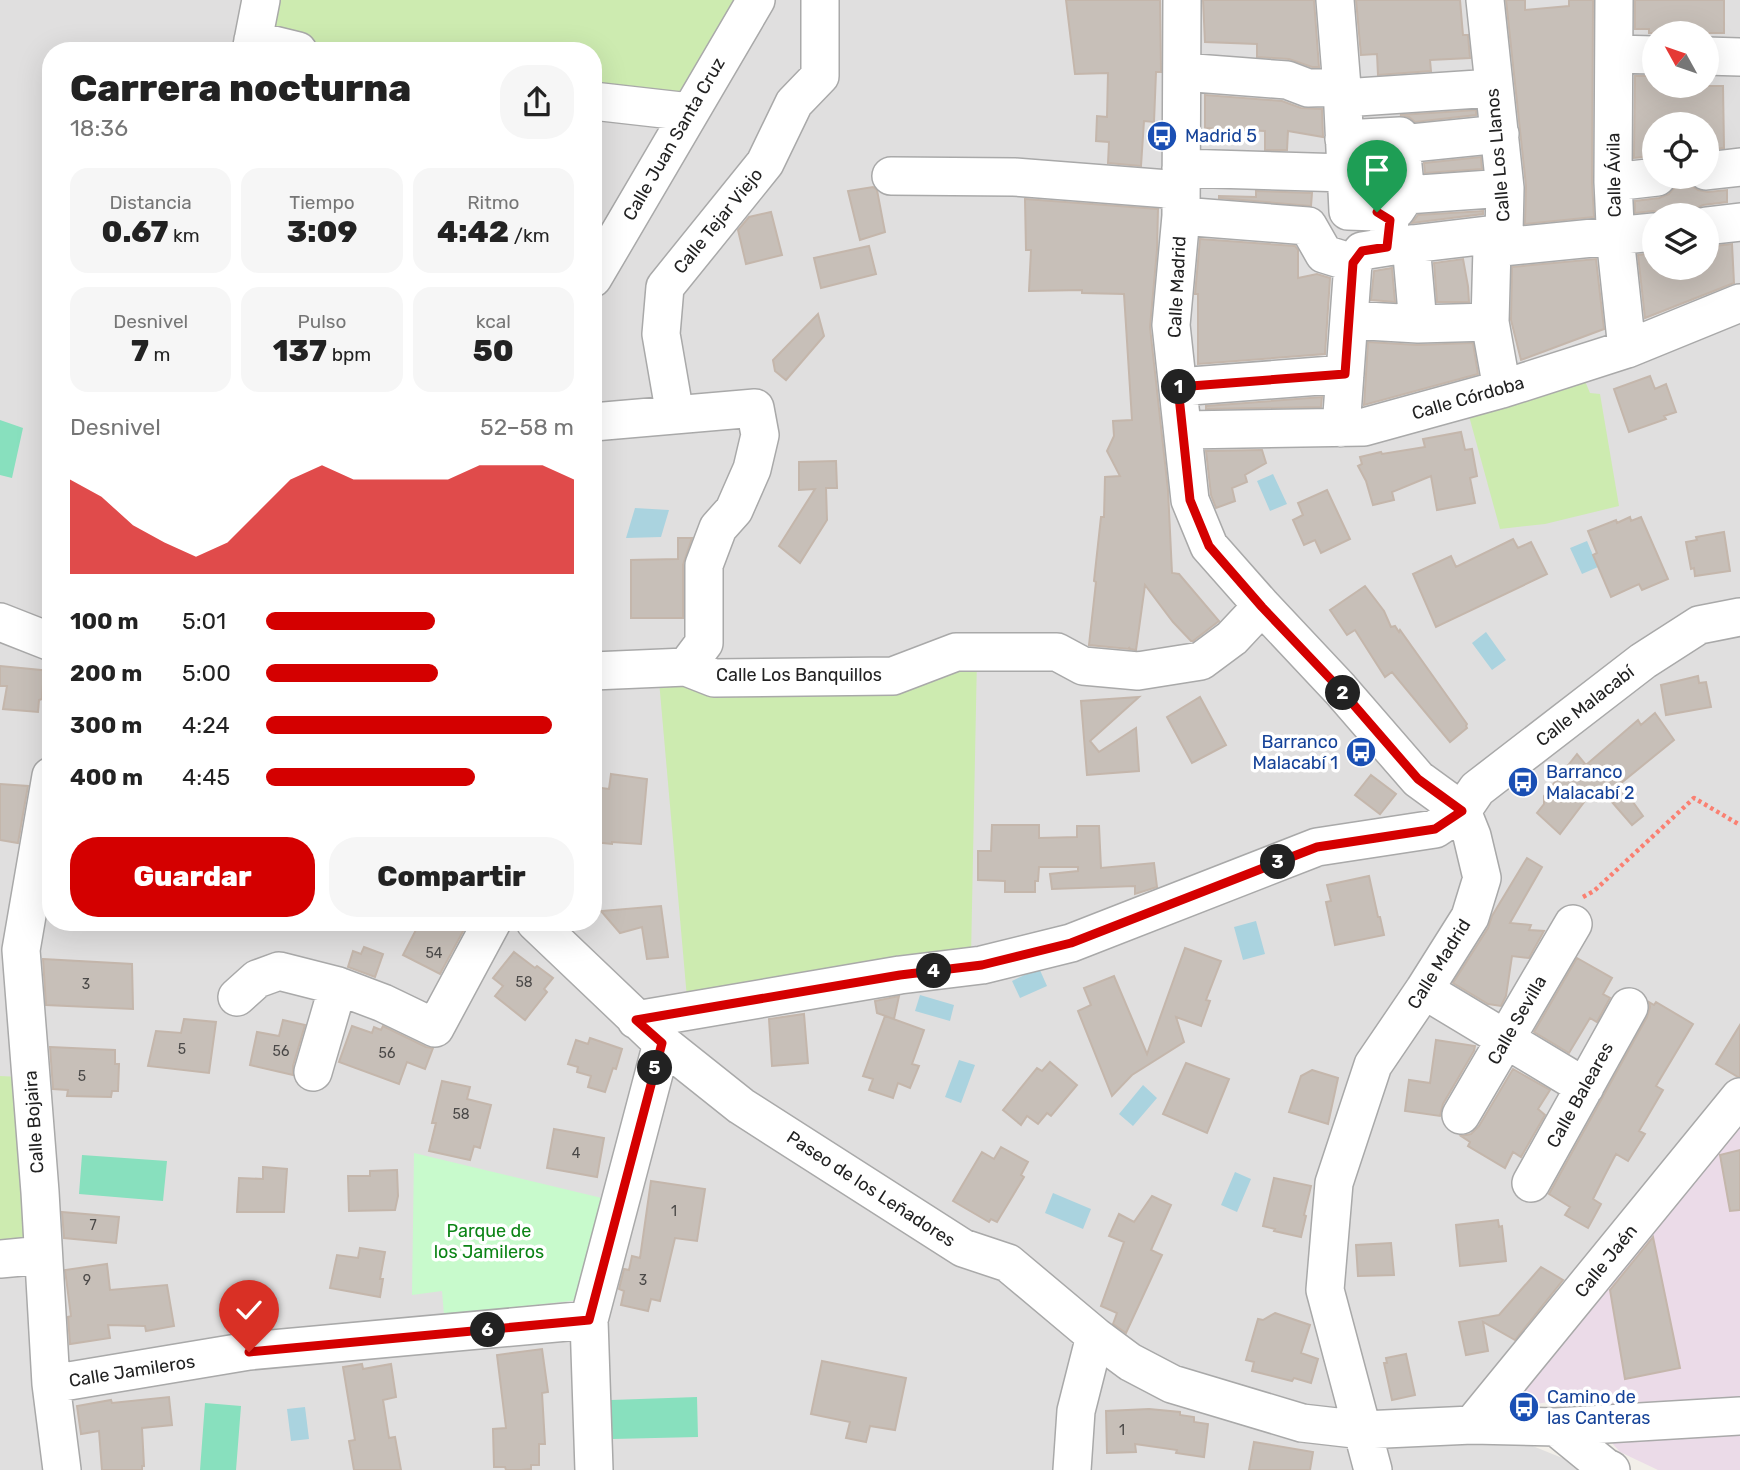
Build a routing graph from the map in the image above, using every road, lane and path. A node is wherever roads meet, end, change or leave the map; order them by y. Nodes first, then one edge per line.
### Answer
1 (261, 0) edge
2 (756, 0) edge
3 (820, 0) edge
4 (1182, 0) edge
5 (1335, 0) edge
6 (1485, 0) edge
7 (1614, 0) edge
8 (253, 42) edge
9 (1614, 54) junction
10 (1642, 55) edge
11 (1719, 56) edge
12 (1740, 57) edge
13 (1182, 72) junction
14 (1493, 88) junction
15 (1343, 92) junction
16 (602, 102) edge
17 (690, 112) junction
18 (1500, 134) junction
19 (1402, 144) junction
20 (1345, 156) junction
21 (1740, 167) edge
22 (1719, 169) edge
23 (891, 176) dead end
24 (1642, 179) edge
25 (1613, 182) junction
26 (1505, 188) junction
27 (1181, 191) junction
28 (1392, 204) junction
29 (1740, 222) edge
30 (1719, 224) edge
31 (1642, 234) edge
32 (1616, 237) junction
33 (1498, 240) junction
34 (1399, 246) junction
35 (602, 263) edge
36 (1353, 263) junction
37 (1740, 303) edge
38 (1349, 320) junction
39 (1490, 322) junction
40 (1418, 324) junction
41 (1627, 349) junction
42 (1345, 374) junction
43 (1178, 387) junction
44 (1502, 389) junction
45 (676, 415) junction
46 (602, 421) edge
47 (1341, 428) junction
48 (1184, 430) junction
49 (1262, 607) junction
50 (1740, 617) edge
51 (0, 622) edge
52 (42, 638) edge
53 (686, 667) junction
54 (602, 671) edge
55 (1462, 811) junction
56 (42, 815) edge
57 (1740, 825) edge
58 (1573, 924) joint
59 (487, 931) edge
60 (544, 931) edge
61 (11, 949) edge
62 (338, 986) junction
63 (1424, 990) junction
64 (237, 997) dead end
65 (1629, 1007) dead end
66 (649, 1032) junction
67 (1506, 1040) junction
68 (313, 1072) dead end
69 (1585, 1087) junction
70 (1740, 1097) edge
71 (1461, 1115) dead end
72 (1531, 1183) dead end
73 (43, 1255) junction
74 (0, 1259) edge
75 (589, 1320) junction
76 (1095, 1336) junction
77 (51, 1384) junction
78 (1740, 1416) edge
79 (1472, 1424) junction
80 (1556, 1427) junction
81 (1363, 1430) junction
82 (1606, 1469) edge
83 (62, 1470) edge
84 (594, 1470) edge
85 (1072, 1470) edge
86 (1373, 1470) edge

1 - 8 street
2 - 17 street, Calle Juan Santa Cruz
3 - 45 street, Calle Tejar Viejo
4 - 13 street, Calle Madrid
5 - 15 street
6 - 14 street, Calle Los Llanos
7 - 9 street, Calle Ávila
9 - 10 street
9 - 25 street, Calle Ávila
11 - 12 street
13 - 15 street
13 - 27 street, Calle Madrid
14 - 15 street
14 - 18 street, Calle Los Llanos
15 - 20 street
16 - 17 street
17 - 35 street, Calle Juan Santa Cruz
18 - 19 street
18 - 26 street, Calle Los Llanos
19 - 20 street
19 - 28 street
20 - 27 street
20 - 28 street
21 - 22 street
23 - 27 street
24 - 25 street
25 - 32 street, Calle Ávila
26 - 28 street
26 - 33 street, Calle Los Llanos
27 - 36 street
27 - 43 street, Calle Madrid
28 - 34 street
29 - 30 street
31 - 32 street
32 - 33 street
32 - 41 street, Calle Ávila
33 - 34 street
33 - 39 street, Calle Los Llanos
34 - 36 street
34 - 40 street
36 - 38 street
37 - 41 street, Calle Córdoba
38 - 40 street
38 - 42 street
39 - 40 street
39 - 44 street, Calle Los Llanos
41 - 44 street, Calle Córdoba
42 - 43 street
42 - 47 street
43 - 48 street, Calle Madrid
44 - 47 street, Calle Córdoba
45 - 46 street
45 - 53 street
47 - 48 street, Calle Córdoba
48 - 49 street, Calle Madrid
49 - 53 street, Calle Los Banquillos
49 - 55 street, Calle Madrid
50 - 55 street, Calle Malacabí
51 - 52 street
53 - 54 street
55 - 63 street, Calle Madrid
55 - 66 street, Calle Malacabí
56 - 61 street, Calle Bojaira
57 - 58 path
58 - 67 street, Calle Sevilla
59 - 62 street
60 - 66 street, Paseo de los Leñadores
61 - 73 street, Calle Bojaira
62 - 64 street
62 - 68 street
63 - 67 street
63 - 81 street, Calle Madrid
65 - 69 street, Calle Baleares
66 - 75 street
66 - 76 street, Paseo de los Leñadores
67 - 69 street
67 - 71 street, Calle Sevilla
69 - 72 street, Calle Baleares
70 - 79 street, Calle Jaén
73 - 74 street
73 - 77 street, Calle Bojaira
75 - 77 street, Calle Jamileros
75 - 84 street
76 - 81 street, Paseo de los Leñadores
76 - 85 street
77 - 83 street, Calle Bojaira
78 - 80 street, Paseo de los Leñadores
79 - 80 street, Paseo de los Leñadores
79 - 81 street, Paseo de los Leñadores
80 - 82 street
81 - 86 street, Calle Madrid

